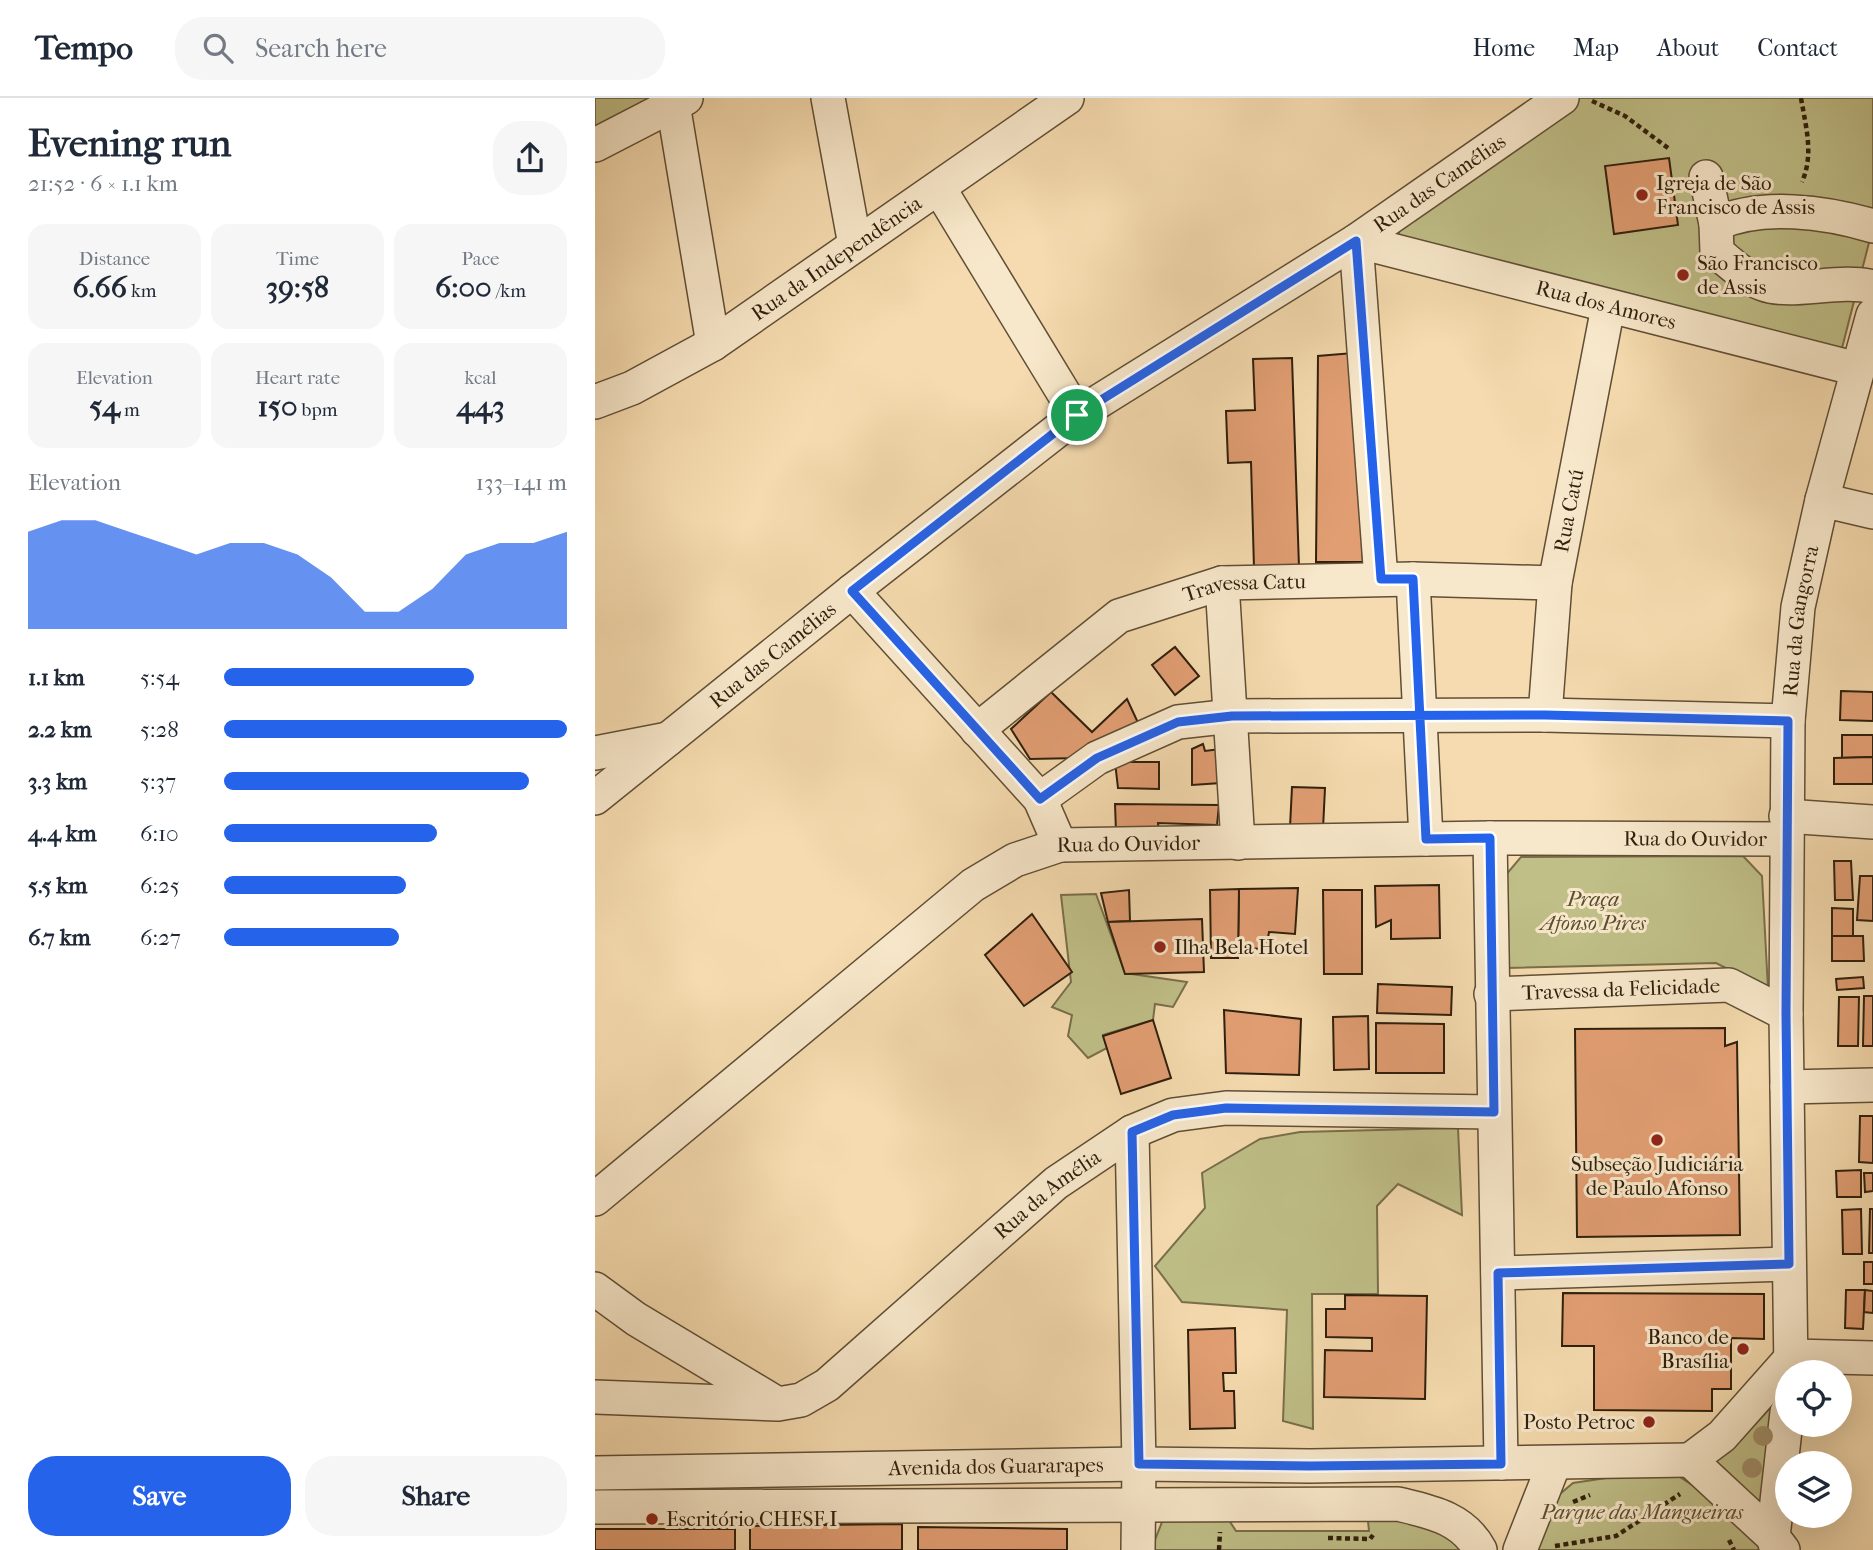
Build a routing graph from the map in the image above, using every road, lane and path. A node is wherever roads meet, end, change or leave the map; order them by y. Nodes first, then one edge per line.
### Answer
1 (828, 98) edge
2 (1067, 98) edge
3 (1562, 98) edge
4 (1585, 98) edge
5 (1801, 98) edge
6 (680, 101) edge
7 (1036, 108) edge
8 (595, 145) edge
9 (1668, 148) dead end
10 (1706, 177) dead end
11 (939, 188) junction
12 (1793, 213) junction
13 (1716, 224) junction
14 (1873, 226) edge
15 (1356, 241) junction
16 (855, 245) junction
17 (1873, 287) edge
18 (1608, 307) junction
19 (1873, 315) edge
20 (713, 344) junction
21 (1857, 369) junction
22 (595, 402) edge
23 (1077, 415) junction
24 (1822, 500) junction
25 (1873, 512) edge
26 (1381, 579) junction
27 (1413, 579) junction
28 (1222, 583) junction
29 (1555, 583) junction
30 (852, 591) junction
31 (1545, 715) junction
32 (1232, 716) junction
33 (1419, 718) junction
34 (1788, 721) junction
35 (977, 730) junction
36 (674, 737) junction
37 (595, 753) edge
38 (595, 799) edge
39 (1040, 799) junction
40 (1873, 822) edge
41 (1786, 827) junction
42 (1490, 838) junction
43 (1426, 839) junction
44 (1238, 843) junction
45 (1060, 845) junction
46 (1491, 994) junction
47 (1786, 1014) junction
48 (1873, 1085) edge
49 (1787, 1087) junction
50 (1494, 1112) junction
51 (1132, 1132) junction
52 (595, 1199) edge
53 (1789, 1264) junction
54 (1498, 1273) junction
55 (595, 1289) edge
56 (1873, 1358) edge
57 (1792, 1360) edge
58 (1846, 1360) edge
59 (1775, 1381) edge
60 (595, 1397) edge
61 (778, 1404) junction
62 (1785, 1437) edge
63 (1690, 1460) junction
64 (1139, 1464) junction
65 (1501, 1464) junction
66 (1554, 1464) junction
67 (595, 1473) edge
68 (1674, 1490) dead end
69 (1594, 1494) dead end
70 (1680, 1494) junction
71 (1689, 1500) dead end
72 (1139, 1503) junction
73 (595, 1507) edge
74 (1563, 1510) dead end
75 (1723, 1529) dead end
76 (1778, 1546) edge
77 (1553, 1547) dead end
78 (1138, 1550) edge
79 (1480, 1550) edge
80 (1520, 1550) edge
81 (1734, 1550) edge

1 - 16 street
2 - 7 street, Rua da Independência
3 - 15 street, Rua das Camélias
4 - 9 path
5 - 12 path
6 - 8 street
6 - 20 street
7 - 11 street, Rua da Independência
10 - 13 street
11 - 16 street, Rua da Independência
11 - 23 street
12 - 13 street
12 - 14 street
13 - 17 street
15 - 18 street, Rua dos Amores
15 - 23 street, Rua das Camélias
15 - 26 street
16 - 20 street, Rua da Independência
18 - 21 street, Rua dos Amores
18 - 29 street, Rua Catú
19 - 21 street, Rua da Gangorra
20 - 22 street, Rua da Independência
21 - 24 street, Rua da Gangorra
23 - 30 street, Rua das Camélias
24 - 25 street
24 - 34 street, Rua da Gangorra
26 - 27 street, Travessa Catu
26 - 28 street, Travessa Catu
27 - 29 street, Travessa Catu
27 - 33 street
28 - 32 street
28 - 35 street, Travessa Catu
29 - 31 street, Rua Catú
30 - 35 street
30 - 36 street, Rua das Camélias
31 - 33 street
31 - 34 street
32 - 33 street
32 - 39 street
32 - 44 street
33 - 43 street
34 - 41 street, Rua da Gangorra
35 - 39 street
36 - 37 street, Rua das Camélias
36 - 38 street, Rua das Camélias
39 - 45 street
40 - 41 street, Rua do Ouvidor
41 - 42 street, Rua do Ouvidor
41 - 47 street, Rua da Gangorra
42 - 43 street, Rua do Ouvidor
42 - 46 street
43 - 44 street, Rua do Ouvidor
44 - 45 street, Rua do Ouvidor
45 - 52 street, Rua do Ouvidor
46 - 47 street, Travessa da Felicidade
46 - 50 street
47 - 49 street, Rua da Gangorra
48 - 49 street
49 - 53 street, Rua da Gangorra
50 - 51 street, Rua da Amélia
50 - 54 street
51 - 61 street, Rua da Amélia
51 - 64 street
53 - 54 street
53 - 57 street, Rua da Gangorra
54 - 65 street
55 - 61 street
56 - 58 street
59 - 63 street
60 - 61 street
62 - 76 street
63 - 66 street, Avenida dos Guararapes
63 - 76 street
64 - 65 street, Avenida dos Guararapes
64 - 67 street, Avenida dos Guararapes
64 - 72 street
65 - 66 street, Avenida dos Guararapes
66 - 80 street
68 - 70 path
69 - 74 path
70 - 71 path
70 - 77 path
72 - 73 street, Avenida dos Guararapes
72 - 78 street
72 - 79 street, Avenida dos Guararapes
75 - 81 path

